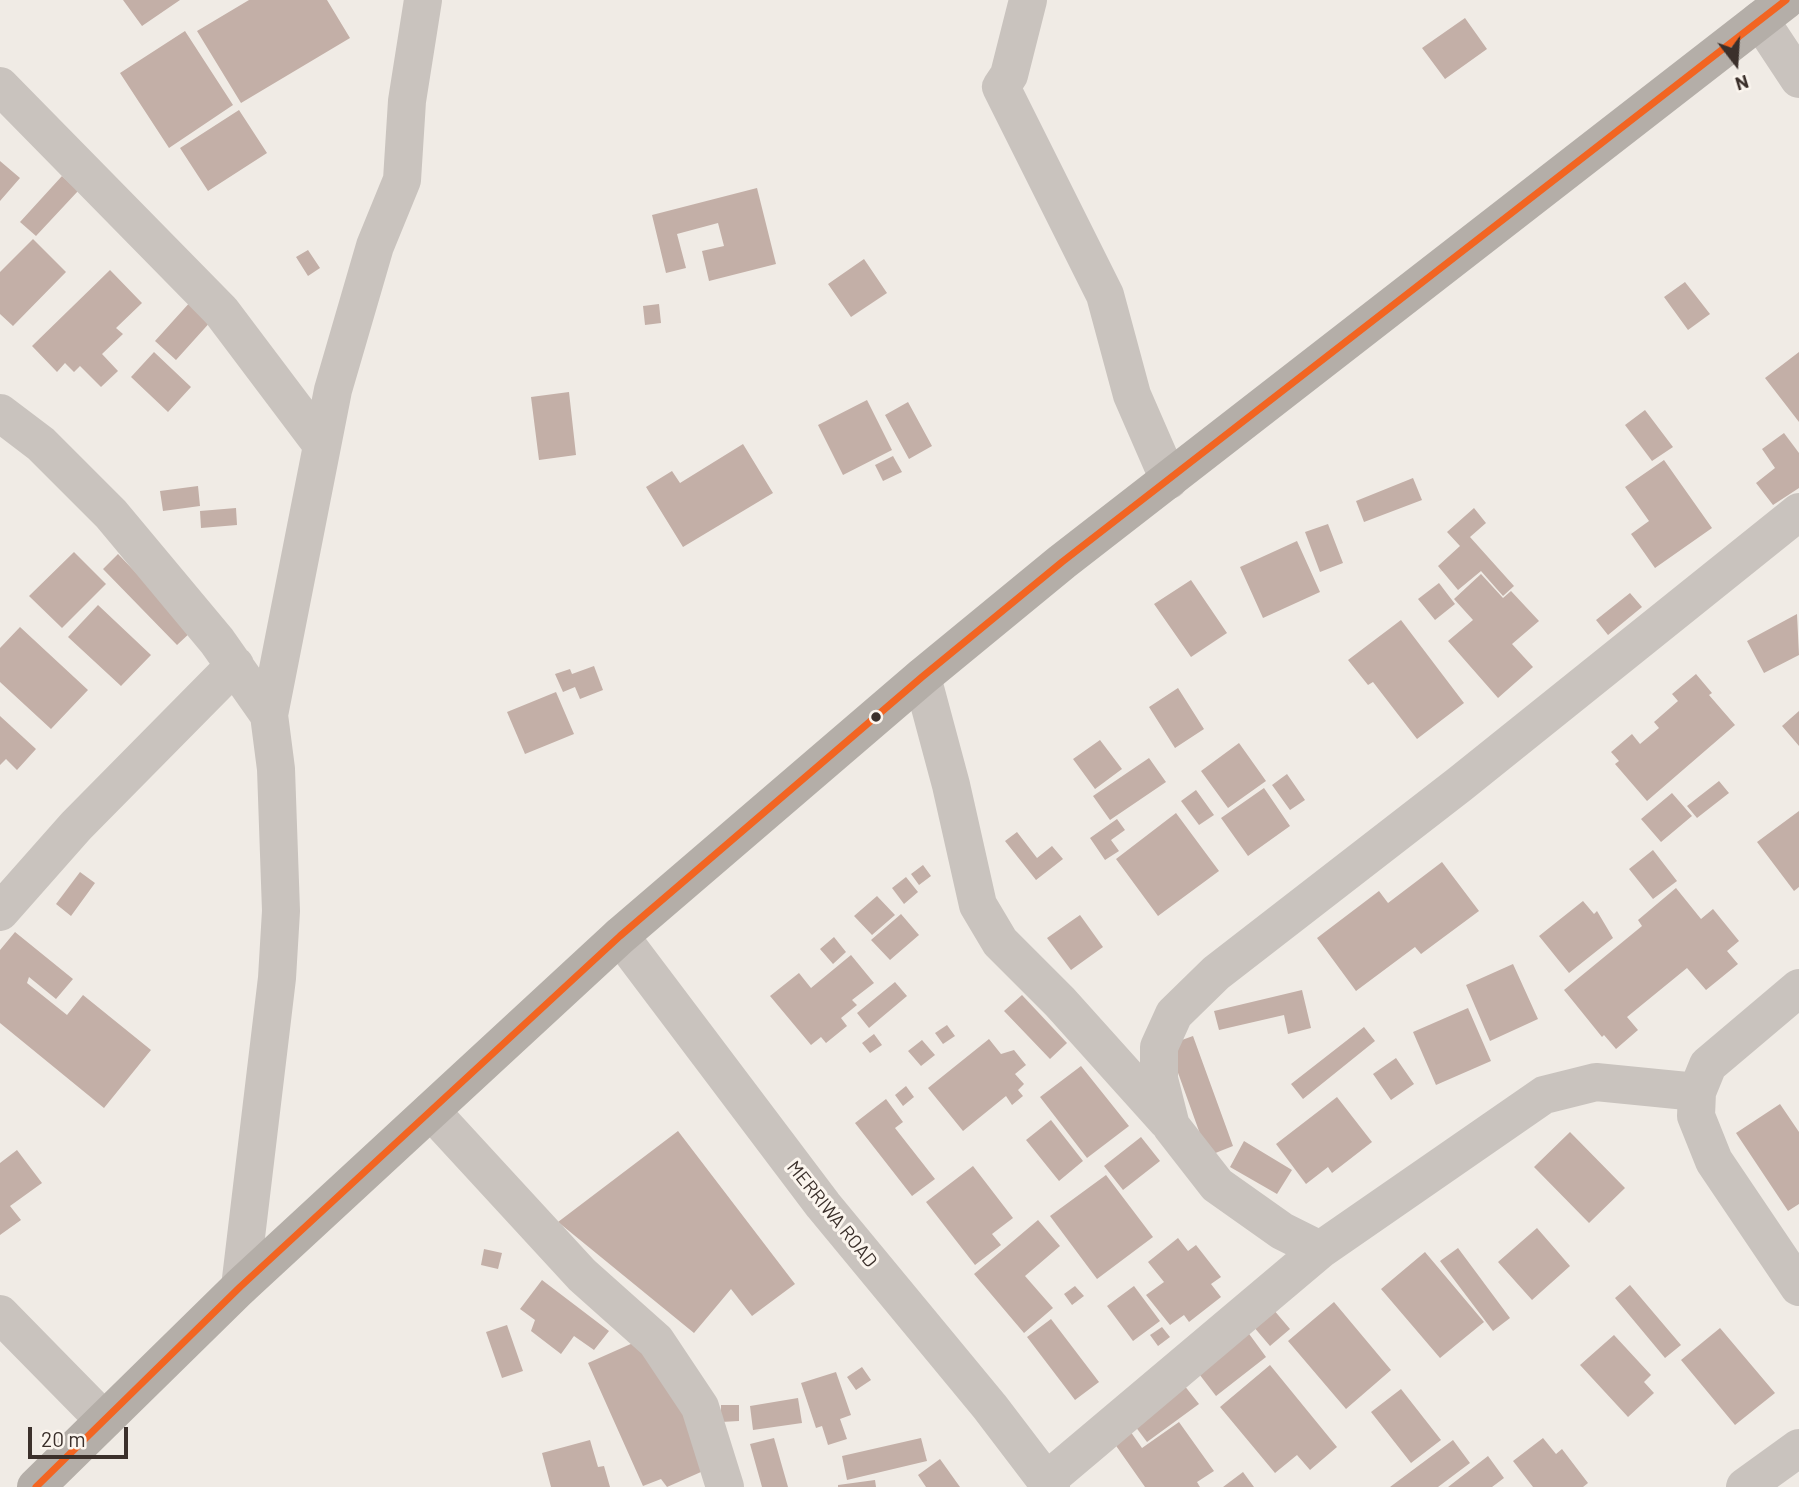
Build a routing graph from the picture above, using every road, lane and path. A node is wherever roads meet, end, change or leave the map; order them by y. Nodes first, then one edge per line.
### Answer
1 (423, 0) edge
2 (1028, 0) edge
3 (1773, 10) edge
4 (1799, 79) edge
5 (0, 86) edge
6 (0, 413) edge
7 (322, 445) junction
8 (1169, 480) junction
9 (1794, 524) edge
10 (235, 665) junction
11 (922, 677) junction
12 (269, 715) junction
13 (0, 912) edge
14 (620, 936) junction
15 (1799, 988) edge
16 (1697, 1092) junction
17 (431, 1111) junction
18 (1171, 1126) junction
19 (1320, 1251) junction
20 (240, 1287) junction
21 (1799, 1287) edge
22 (0, 1314) edge
23 (104, 1420) junction
24 (1799, 1448) edge
25 (1048, 1484) edge
26 (36, 1487) edge
27 (725, 1487) edge
28 (1745, 1487) edge

1 - 7 street
2 - 8 street
3 - 4 street
3 - 8 highway
5 - 7 street
6 - 10 street
7 - 12 street
8 - 11 highway
9 - 18 street
10 - 12 street
10 - 13 street
11 - 14 highway
11 - 18 street
12 - 20 street
14 - 17 highway
14 - 25 street, MERRIWA ROAD
15 - 16 street
16 - 19 street
16 - 21 street
17 - 20 highway
17 - 27 street
18 - 19 street
19 - 25 street
20 - 23 highway
22 - 23 street
23 - 26 highway
24 - 28 street

